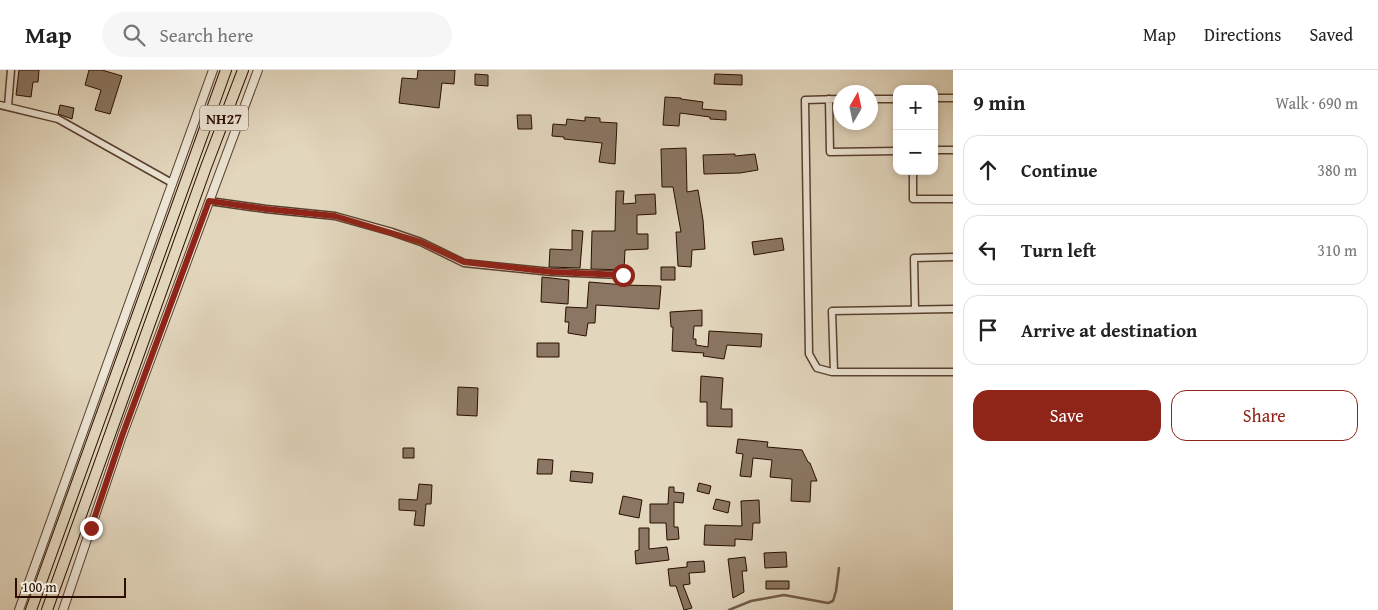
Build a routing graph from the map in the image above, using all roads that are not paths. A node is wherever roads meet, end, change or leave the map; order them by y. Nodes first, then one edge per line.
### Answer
1 (11, 70) edge
2 (213, 70) edge
3 (226, 70) edge
4 (243, 70) edge
5 (258, 70) edge
6 (893, 98) edge
7 (938, 98) edge
8 (953, 98) edge
9 (878, 99) edge
10 (829, 100) junction
11 (833, 100) edge
12 (0, 105) edge
13 (8, 106) junction
14 (938, 150) edge
15 (953, 150) edge
16 (893, 151) edge
17 (913, 175) edge
18 (172, 184) junction
19 (953, 199) edge
20 (209, 201) junction
21 (953, 257) edge
22 (623, 275) dead end
23 (914, 309) junction
24 (953, 309) edge
25 (834, 372) junction
26 (953, 372) edge
27 (18, 610) edge
28 (31, 610) edge
29 (47, 610) edge
30 (63, 610) edge

1 - 13 street
2 - 18 street
3 - 28 highway, NH27
4 - 29 highway, NH27
5 - 20 street
6 - 9 street
7 - 8 street
10 - 11 street
10 - 16 street
10 - 25 street
12 - 13 street
13 - 18 street
14 - 15 street
17 - 19 street
18 - 27 street
20 - 22 street
20 - 30 street
21 - 23 street
23 - 24 street
23 - 25 street
25 - 26 street

